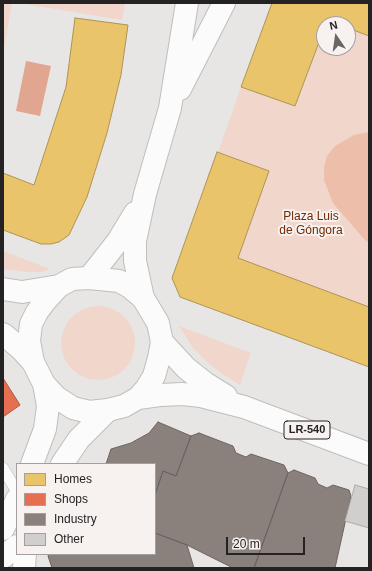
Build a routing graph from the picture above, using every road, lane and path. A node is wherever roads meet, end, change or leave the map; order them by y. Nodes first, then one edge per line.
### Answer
1 (187, 3) edge
2 (224, 3) edge
3 (170, 108) junction
4 (145, 194) junction
5 (89, 278) junction
6 (59, 286) junction
7 (3, 289) edge
8 (143, 298) junction
9 (3, 334) edge
10 (162, 342) junction
11 (33, 362) junction
12 (44, 384) junction
13 (138, 398) junction
14 (244, 407) junction
15 (108, 410) junction
16 (369, 454) edge
17 (32, 463) edge
18 (63, 463) edge
19 (3, 468) edge
20 (16, 489) edge
21 (16, 492) edge
22 (16, 501) edge
23 (3, 508) edge
24 (3, 529) edge
25 (16, 547) edge
26 (25, 555) edge
27 (3, 557) edge
28 (24, 568) edge

1 - 3 main road
2 - 3 main road
3 - 4 main road
4 - 5 main road
4 - 8 main road
5 - 6 main road, LR-540
5 - 8 main road, LR-540
6 - 7 main road, LR-540
6 - 11 main road, LR-540
8 - 10 main road, LR-540
9 - 11 main road, LR-540
10 - 13 main road, LR-540
10 - 14 main road, LR-540
11 - 12 main road, LR-540
12 - 15 main road, LR-540
12 - 17 main road
13 - 14 main road, LR-540
13 - 15 main road, LR-540
14 - 16 main road, LR-540
15 - 18 main road
19 - 20 lane
21 - 23 main road
22 - 24 main road
25 - 27 main road
26 - 28 main road

